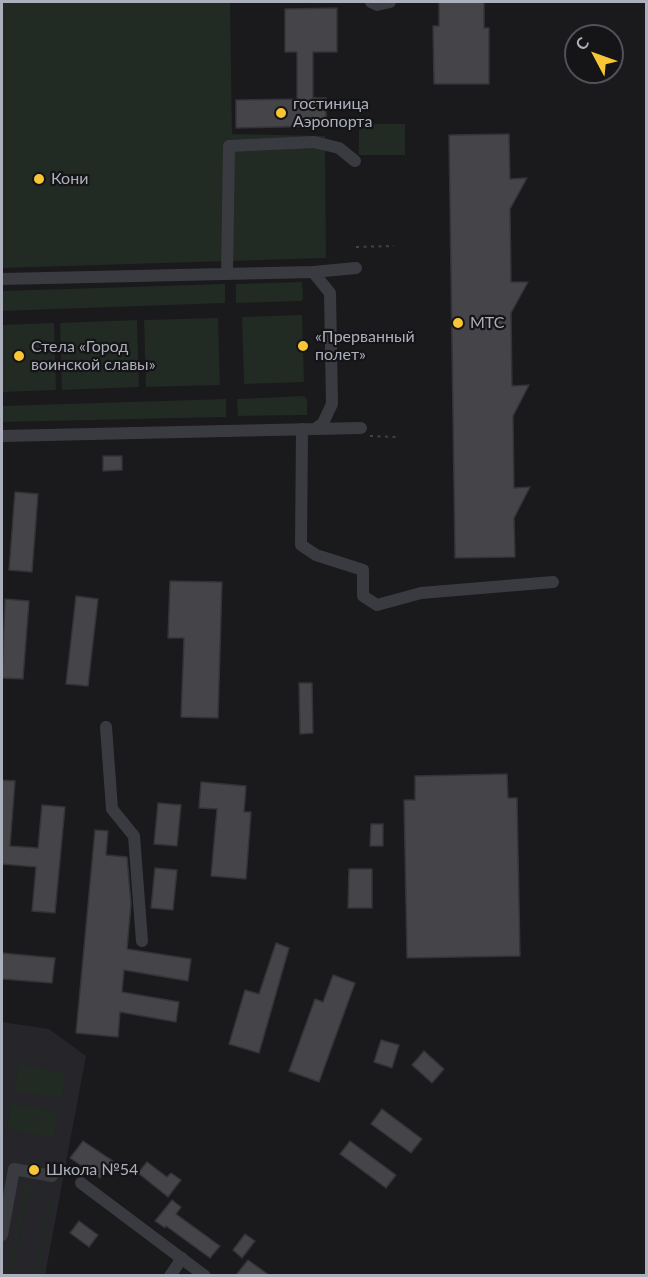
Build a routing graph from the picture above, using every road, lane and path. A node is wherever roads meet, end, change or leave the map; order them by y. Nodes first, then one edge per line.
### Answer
1 (371, 2) edge
2 (390, 2) edge
3 (355, 161) dead end
4 (394, 246) dead end
5 (356, 247) dead end
6 (356, 268) dead end
7 (313, 272) junction
8 (227, 274) junction
9 (2, 279) edge
10 (302, 429) junction
11 (315, 429) junction
12 (361, 432) joint
13 (2, 436) edge
14 (397, 437) dead end
15 (553, 582) dead end
16 (106, 727) dead end
17 (142, 941) dead end
18 (52, 1176) dead end
19 (81, 1183) dead end
20 (5, 1197) edge
21 (2, 1235) edge
22 (182, 1258) junction
23 (170, 1275) edge
24 (205, 1275) edge

1 - 2 street
3 - 8 street
4 - 5 path
6 - 7 street
7 - 8 street
7 - 11 street
8 - 9 street
10 - 11 street
10 - 13 street
10 - 15 street
11 - 12 street
12 - 14 path
16 - 17 street
18 - 20 street
19 - 22 street
20 - 21 street
22 - 23 street
22 - 24 street

